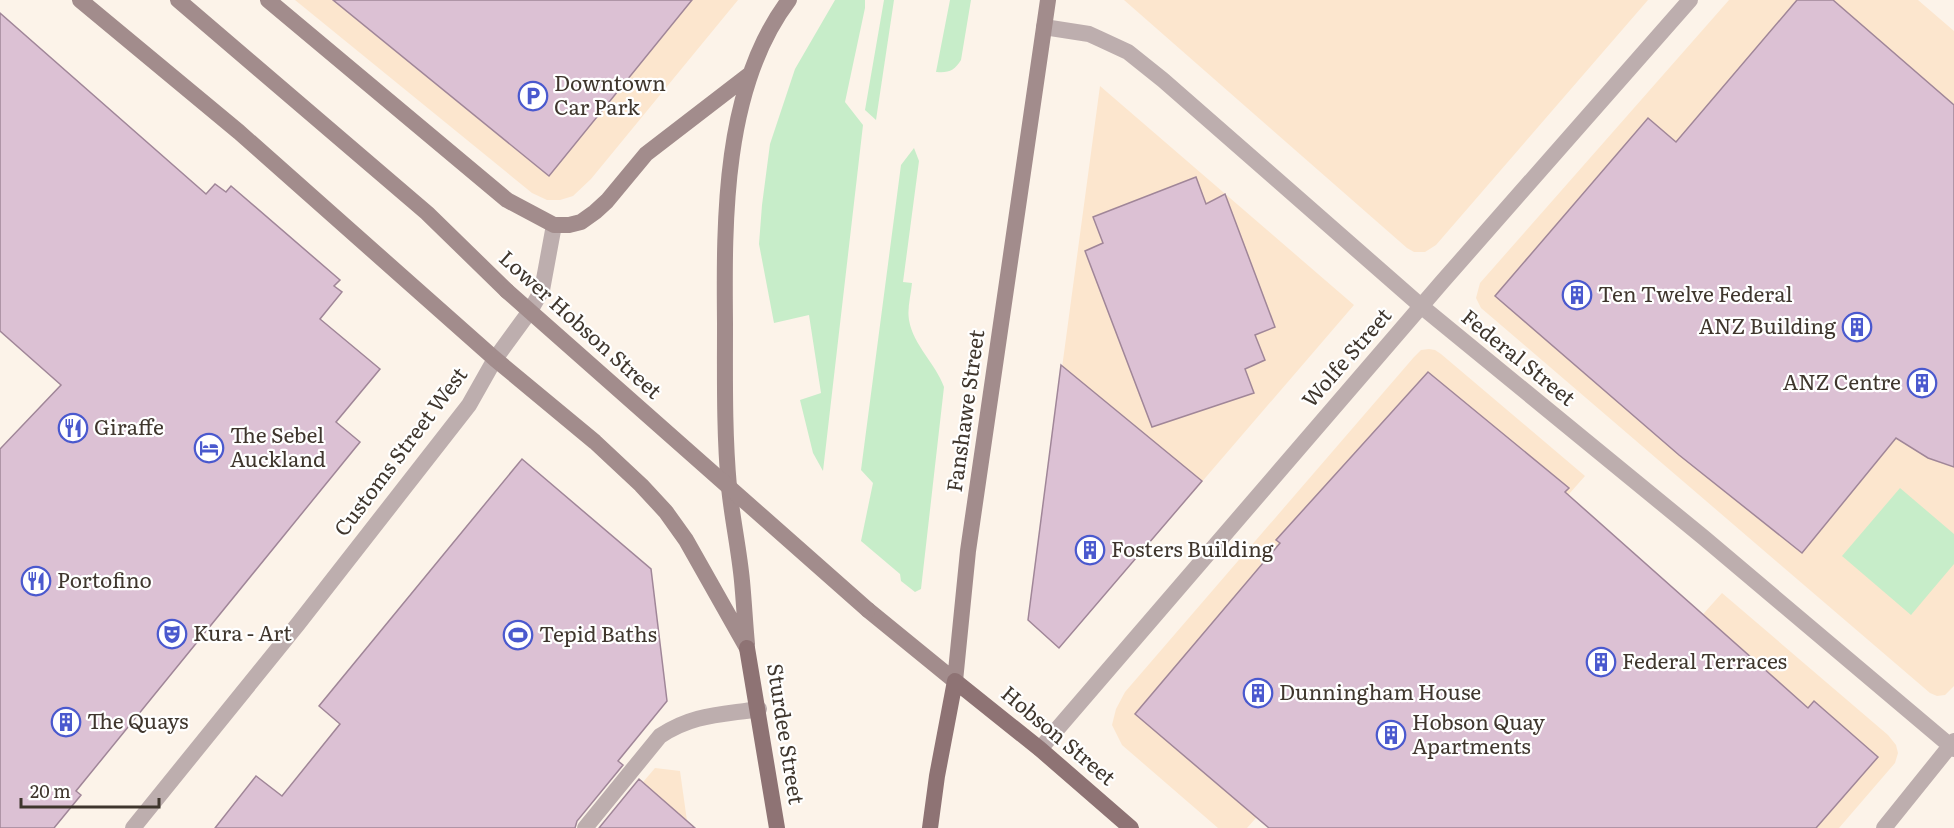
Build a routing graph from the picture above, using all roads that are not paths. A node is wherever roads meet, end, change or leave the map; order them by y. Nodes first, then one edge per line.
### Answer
1 (80, 0) edge
2 (178, 0) edge
3 (268, 0) edge
4 (789, 0) edge
5 (1048, 0) edge
6 (1690, 0) edge
7 (1044, 27) junction
8 (750, 74) junction
9 (554, 225) junction
10 (1421, 306) junction
11 (495, 359) junction
12 (747, 648) junction
13 (955, 681) junction
14 (759, 709) junction
15 (1953, 745) edge
16 (1040, 749) junction
17 (133, 828) edge
18 (585, 828) edge
19 (777, 828) edge
20 (930, 828) edge
21 (1131, 828) edge
22 (1884, 828) edge

1 - 11 main road
2 - 13 main road, Lower Hobson Street, bridge
3 - 9 main road
4 - 8 main road
5 - 7 main road, Fanshawe Street
6 - 10 street, Wolfe Street
7 - 10 street, Federal Street
7 - 13 main road, Fanshawe Street
8 - 9 main road
8 - 12 main road
9 - 11 street, Customs Street West
10 - 15 street, Federal Street
10 - 16 street, Wolfe Street
11 - 12 main road
11 - 17 street, Customs Street West
12 - 14 main road, Sturdee Street
13 - 16 main road, Hobson Street
13 - 20 main road, Fanshawe Street
14 - 18 street
14 - 19 main road, Sturdee Street
15 - 22 street
16 - 21 main road, Hobson Street

